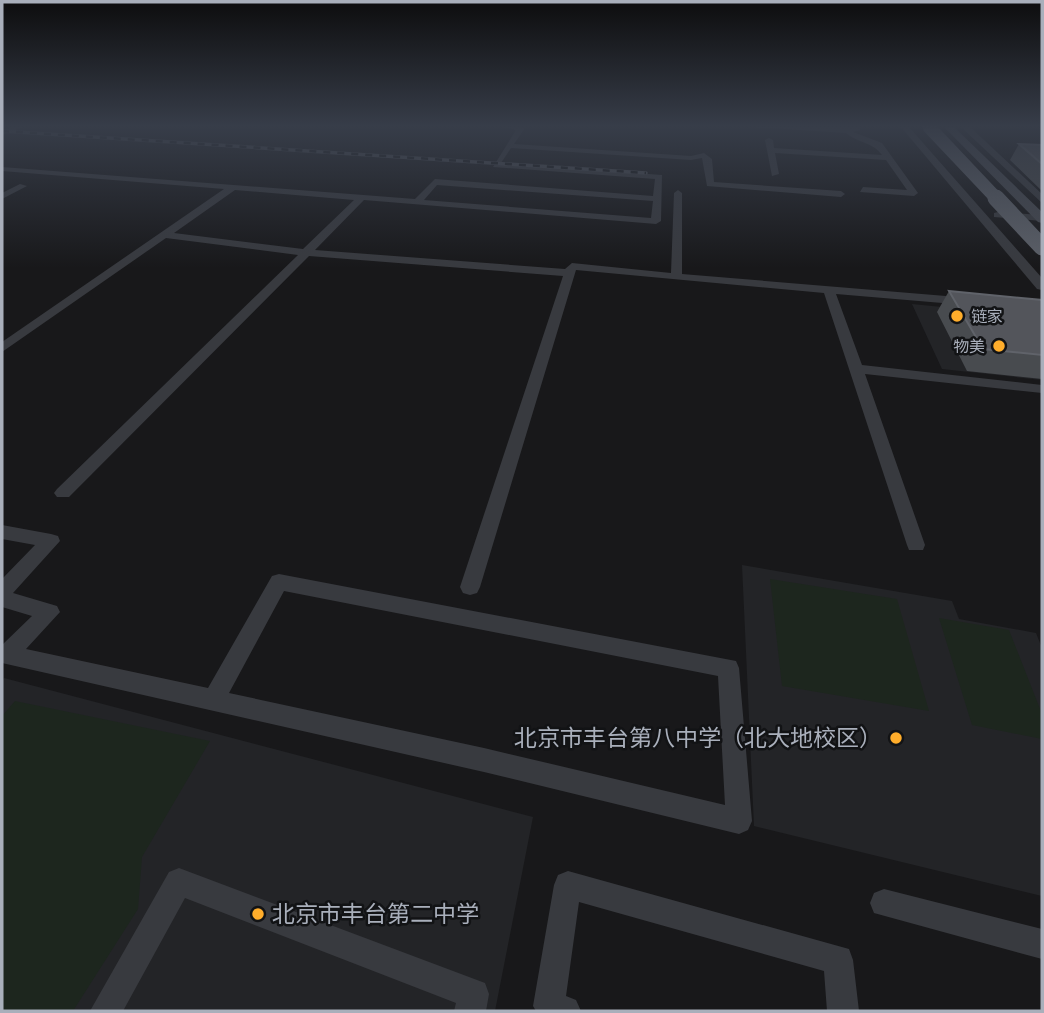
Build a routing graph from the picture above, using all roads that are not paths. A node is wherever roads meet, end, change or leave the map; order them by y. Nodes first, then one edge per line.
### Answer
1 (23, 174) edge
2 (69, 174) edge
3 (515, 174) edge
4 (625, 174) edge
5 (709, 174) edge
6 (901, 174) edge
7 (947, 174) edge
8 (974, 174) edge
9 (974, 174) edge
10 (997, 174) edge
11 (1015, 174) edge
12 (2, 184) edge
13 (23, 186) dead end
14 (508, 187) junction
15 (232, 188) junction
16 (863, 190) dead end
17 (678, 193) dead end
18 (841, 194) dead end
19 (2, 196) edge
20 (361, 198) junction
21 (657, 199) junction
22 (1042, 200) edge
23 (416, 203) junction
24 (496, 209) junction
25 (982, 214) junction
26 (1013, 216) junction
27 (1042, 218) edge
28 (164, 235) junction
29 (1042, 247) edge
30 (307, 252) junction
31 (570, 273) junction
32 (676, 277) junction
33 (1042, 286) edge
34 (830, 290) junction
35 (976, 302) edge
36 (2, 348) edge
37 (856, 369) junction
38 (1042, 389) edge
39 (63, 493) dead end
40 (2, 532) edge
41 (916, 545) dead end
42 (470, 587) dead end
43 (2, 592) edge
44 (2, 599) edge
45 (3, 657) edge
46 (213, 701) junction
47 (884, 903) dead end
48 (1042, 944) edge
49 (106, 1011) edge
50 (470, 1011) edge
51 (565, 1011) edge
52 (843, 1011) edge

1 - 12 street
2 - 15 street
3 - 14 street
4 - 21 street
5 - 18 street
6 - 16 street
7 - 25 street
8 - 26 main road
9 - 29 highway, bridge
10 - 27 highway
11 - 22 street
13 - 19 street
14 - 21 street
14 - 23 street
14 - 24 street
15 - 20 street
15 - 28 street
17 - 32 street
20 - 23 street
20 - 30 street
21 - 24 street
23 - 24 street
25 - 26 street
25 - 33 street
26 - 27 street
26 - 29 main road
28 - 30 street
28 - 36 street
30 - 31 street
30 - 39 street
31 - 32 street
31 - 42 street
32 - 34 street
34 - 35 street
34 - 37 street
37 - 38 street
37 - 41 street
40 - 43 street
44 - 45 street
45 - 46 street
46 - 46 street
47 - 48 street
49 - 50 street
51 - 52 street

